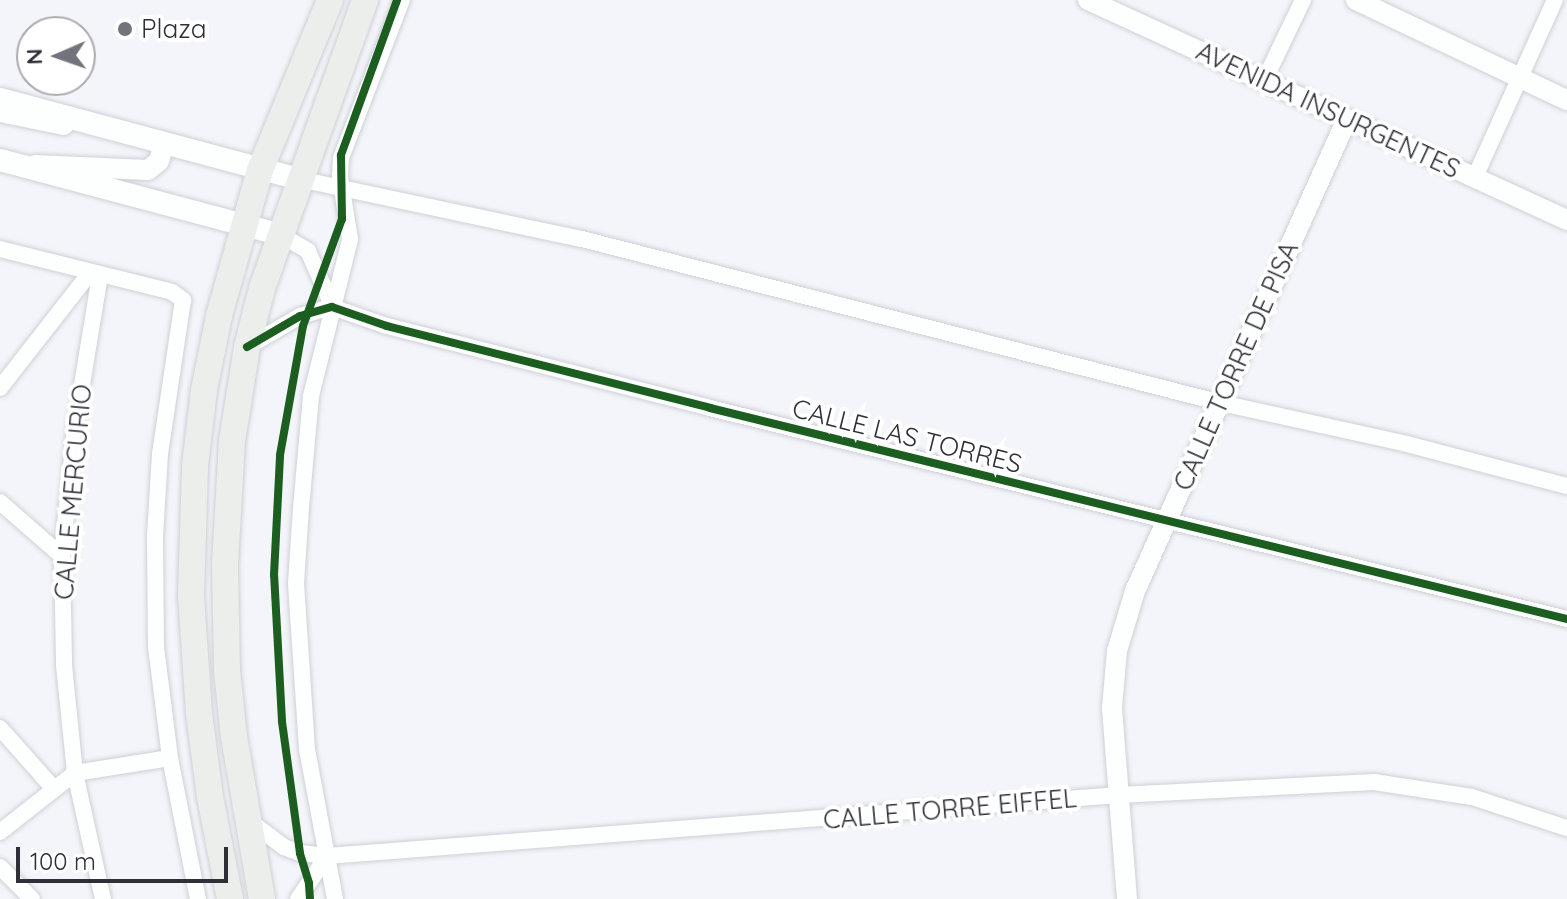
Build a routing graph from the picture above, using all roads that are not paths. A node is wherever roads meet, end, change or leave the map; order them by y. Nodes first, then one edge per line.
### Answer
1 (330, 0) edge
2 (365, 0) edge
3 (402, 0) edge
4 (1088, 0) edge
5 (1303, 0) edge
6 (1356, 0) edge
7 (1555, 0) edge
8 (1523, 78) junction
9 (1264, 81) junction
10 (0, 99) edge
11 (1567, 100) edge
12 (0, 112) edge
13 (1347, 119) junction
14 (84, 123) junction
15 (279, 123) junction
16 (164, 143) junction
17 (220, 158) junction
18 (0, 160) edge
19 (23, 165) junction
20 (260, 170) junction
21 (1475, 177) junction
22 (299, 179) junction
23 (343, 189) junction
24 (241, 219) junction
25 (1567, 220) edge
26 (279, 234) junction
27 (0, 249) edge
28 (95, 274) junction
29 (332, 307) junction
30 (247, 347) junction
31 (1, 386) edge
32 (1221, 403) junction
33 (1567, 486) edge
34 (0, 502) edge
35 (1166, 521) junction
36 (62, 556) junction
37 (1567, 619) edge
38 (0, 728) edge
39 (170, 758) junction
40 (75, 773) junction
41 (54, 789) junction
42 (1119, 795) junction
43 (247, 819) junction
44 (1567, 828) edge
45 (0, 832) edge
46 (327, 856) junction
47 (0, 867) edge
48 (32, 899) edge
49 (103, 899) edge
50 (198, 899) edge
51 (230, 899) edge
52 (262, 899) edge
53 (298, 899) edge
54 (335, 899) edge
55 (1127, 899) edge

1 - 15 highway
2 - 22 highway
3 - 23 street
4 - 9 street, AVENIDA INSURGENTES
5 - 9 street
6 - 8 street
7 - 8 street
8 - 11 street
8 - 21 street
9 - 13 street, AVENIDA INSURGENTES
10 - 14 main road
12 - 14 street
13 - 21 street, AVENIDA INSURGENTES
13 - 32 street, CALLE TORRE DE PISA
14 - 16 main road
15 - 17 main road
15 - 20 highway
16 - 17 main road
16 - 19 street
17 - 20 main road
18 - 19 main road
19 - 24 main road
20 - 22 main road
20 - 24 highway
21 - 25 street, AVENIDA INSURGENTES
22 - 23 street
22 - 24 highway
22 - 26 highway
23 - 29 street
23 - 32 street
24 - 26 main road
24 - 51 highway
26 - 29 street
26 - 30 highway
27 - 28 street
28 - 31 street
28 - 36 street, CALLE MERCURIO
28 - 39 street
29 - 30 street
29 - 35 street, CALLE LAS TORRES
29 - 46 street
30 - 43 highway
32 - 33 street
32 - 35 street, CALLE TORRE DE PISA
34 - 36 street
35 - 37 street, CALLE LAS TORRES
35 - 42 street, CALLE TORRE DE PISA
36 - 40 street, CALLE MERCURIO
38 - 41 street
39 - 40 street
39 - 50 street
40 - 41 street
40 - 49 street, CALLE MERCURIO
41 - 45 street
42 - 44 street, CALLE TORRE EIFFEL
42 - 46 street, CALLE TORRE EIFFEL
42 - 55 street, CALLE TORRE DE PISA
43 - 46 street, CALLE TORRE EIFFEL
43 - 52 highway
46 - 53 street
46 - 54 street
47 - 48 street

